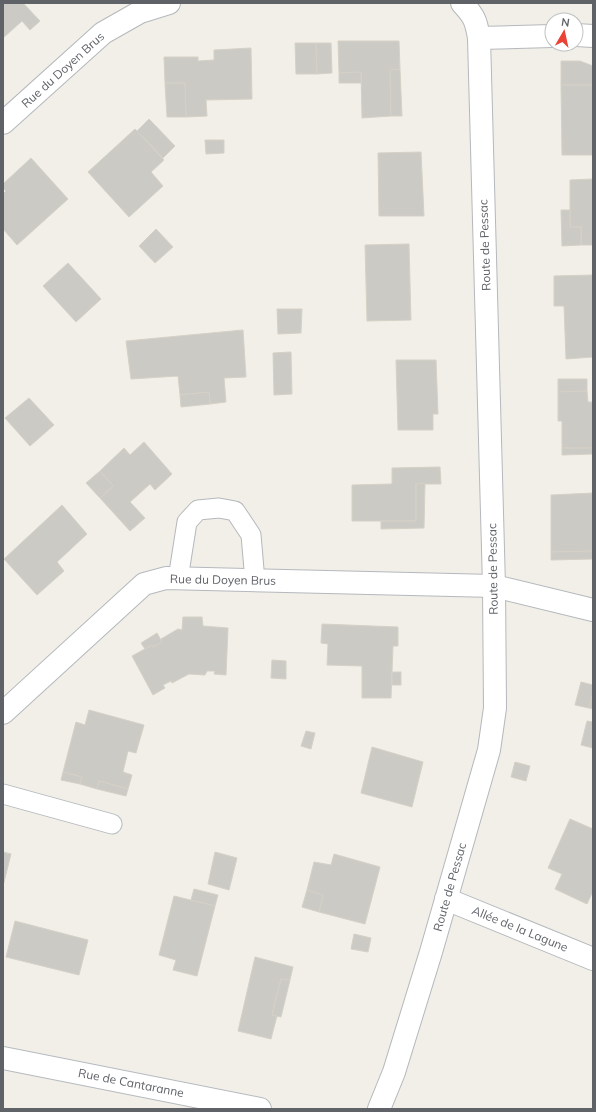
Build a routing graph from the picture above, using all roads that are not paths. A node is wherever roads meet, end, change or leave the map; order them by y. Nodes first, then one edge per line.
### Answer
1 (163, 4) edge
2 (467, 8) edge
3 (544, 36) edge
4 (479, 38) junction
5 (3, 123) edge
6 (178, 579) junction
7 (255, 581) junction
8 (494, 586) junction
9 (593, 610) edge
10 (3, 713) edge
11 (3, 794) edge
12 (112, 824) dead end
13 (446, 899) junction
14 (593, 959) edge
15 (3, 1058) edge
16 (260, 1109) edge
17 (379, 1109) edge

1 - 5 street, Rue du Doyen Brus
2 - 4 street, Route de Pessac
3 - 4 street
4 - 8 street, Route de Pessac
6 - 7 street, Rue du Doyen Brus
6 - 7 lane
6 - 10 street, Rue du Doyen Brus
7 - 8 street, Rue du Doyen Brus
8 - 9 street, Rue du Doyen Brus
8 - 13 street, Route de Pessac
11 - 12 lane
13 - 14 street, Allée de la Lagune
13 - 17 street, Route de Pessac
15 - 16 street, Rue de Cantaranne

